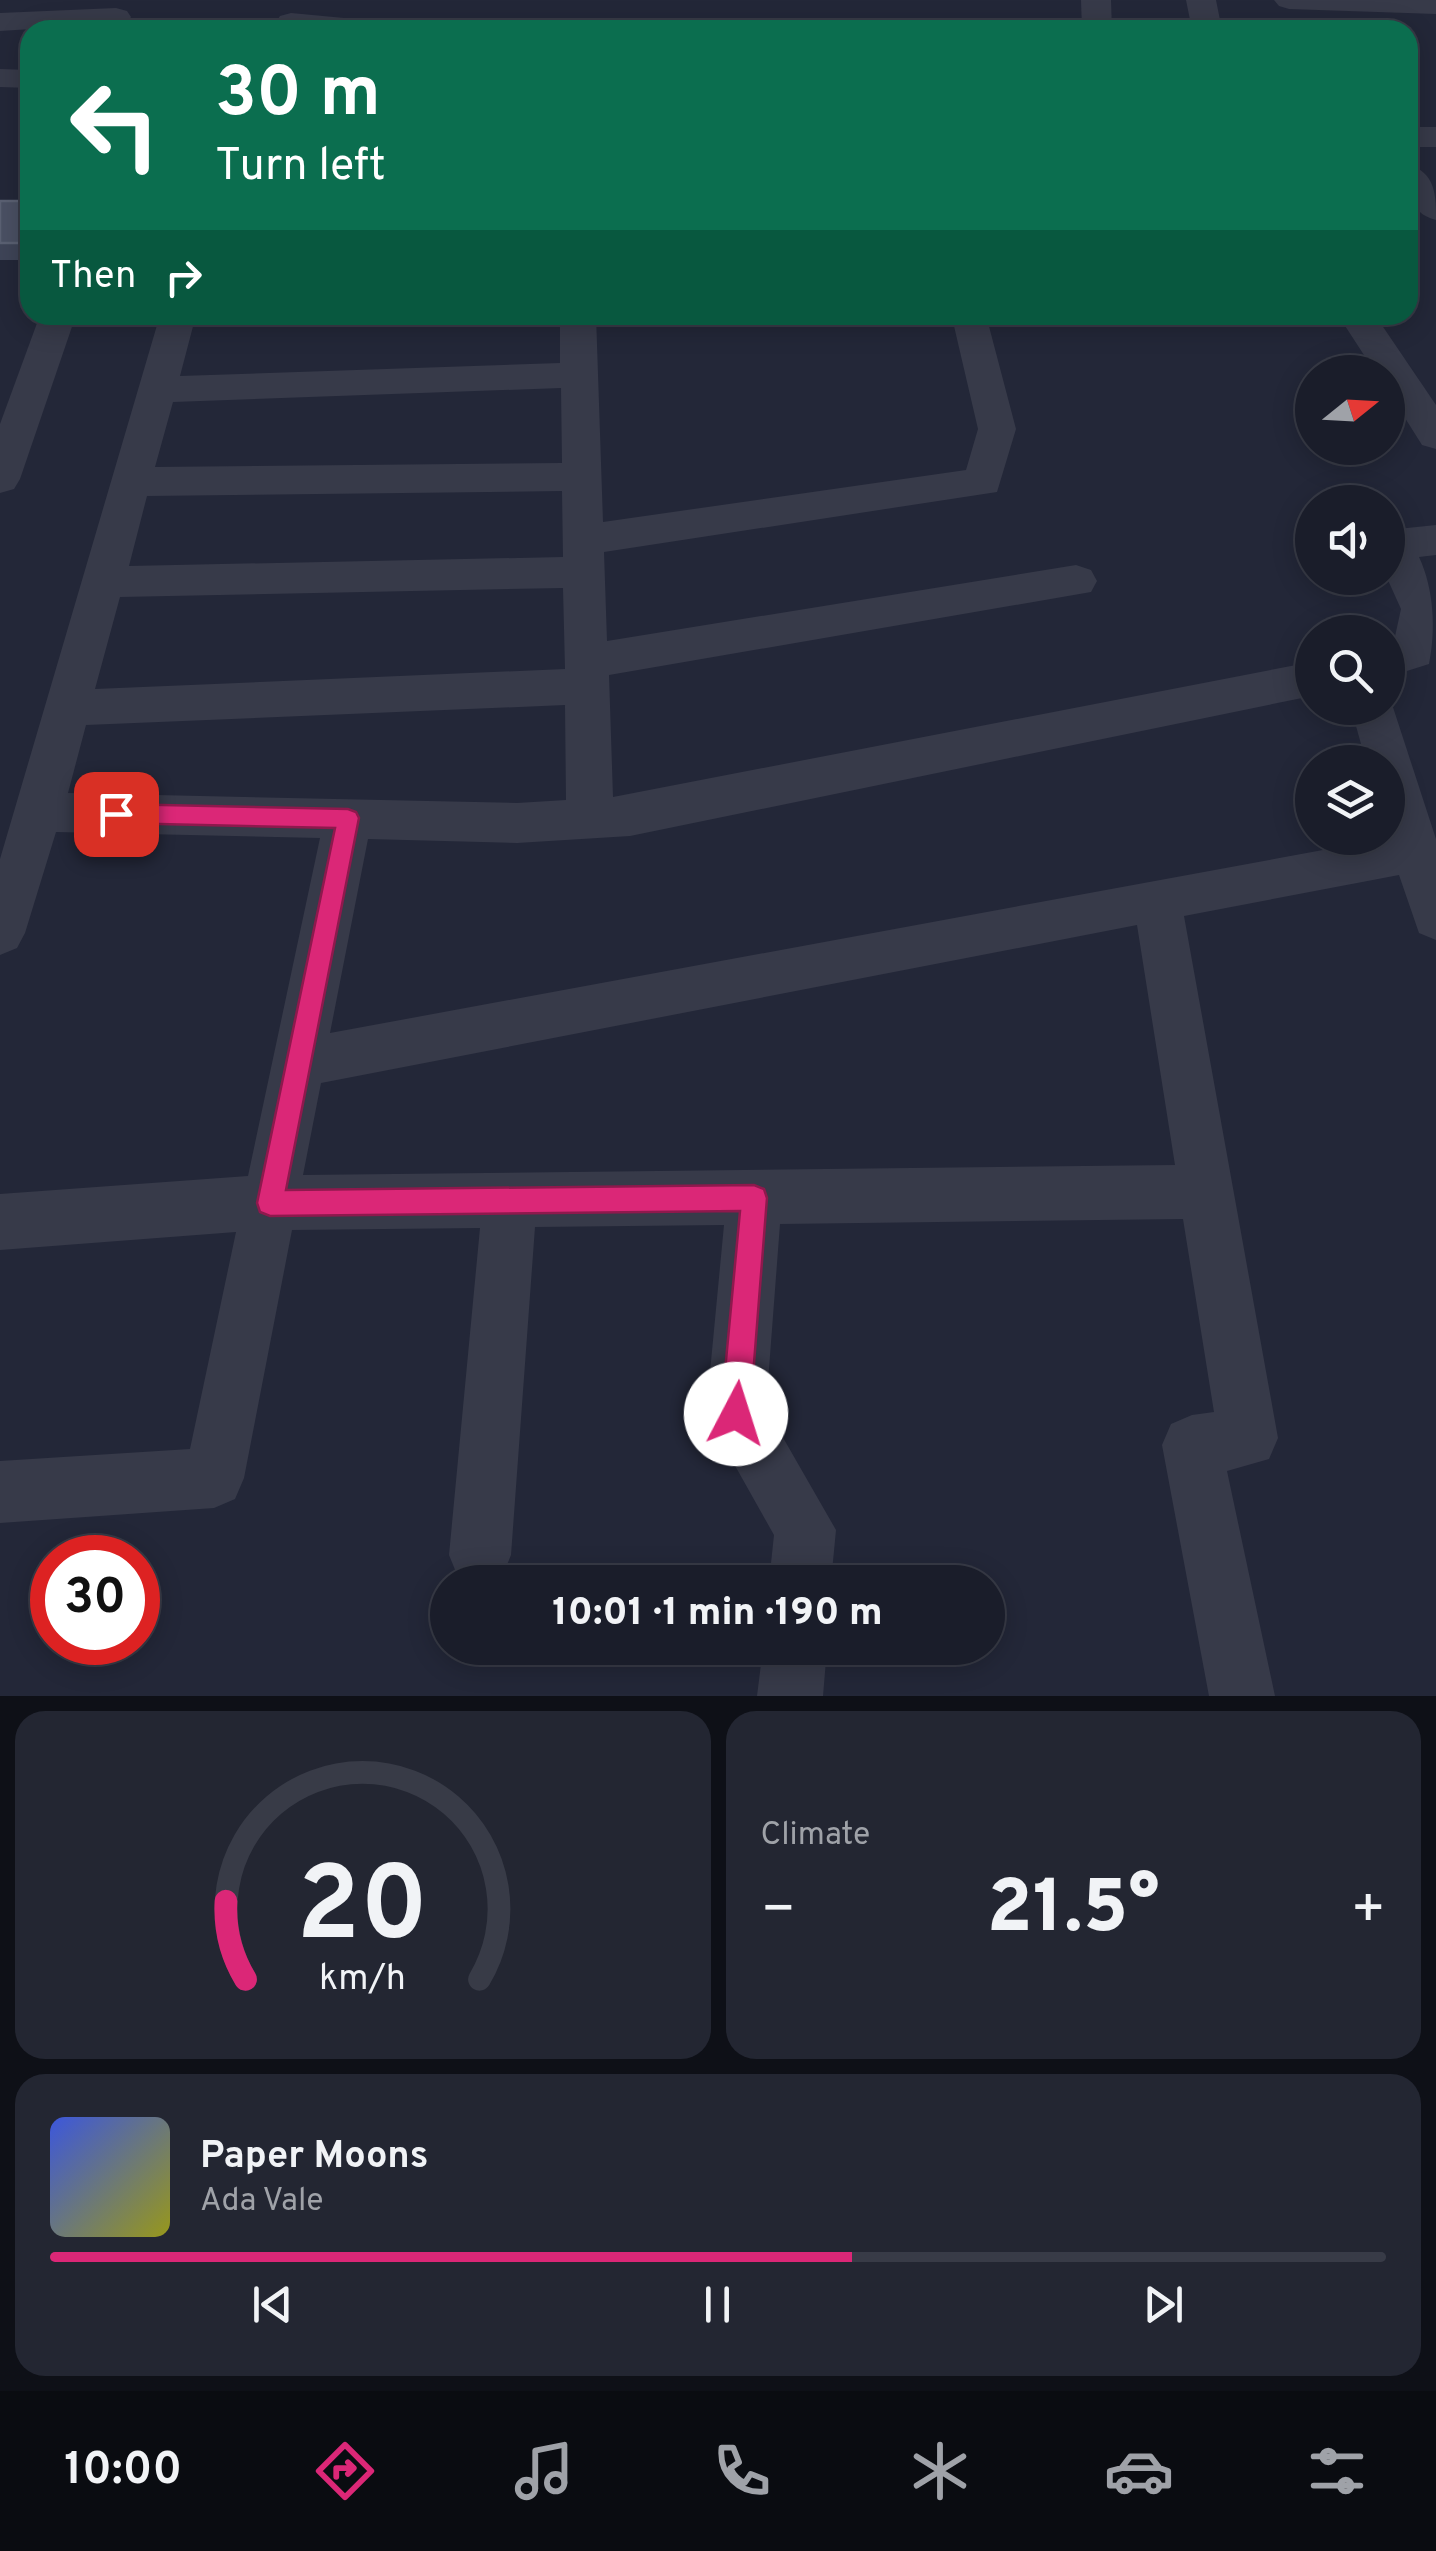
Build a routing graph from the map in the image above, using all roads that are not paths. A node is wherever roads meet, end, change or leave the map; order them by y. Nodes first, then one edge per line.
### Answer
1 (1288, 0) edge
2 (1436, 4) edge
3 (116, 16) edge
4 (39, 20) edge
5 (1418, 188) edge
6 (1436, 210) edge
7 (54, 325) edge
8 (175, 325) edge
9 (578, 325) edge
10 (972, 325) edge
11 (1363, 325) edge
12 (580, 375) junction
13 (157, 390) junction
14 (8, 434) edge
15 (1436, 435) edge
16 (582, 477) junction
17 (0, 480) edge
18 (132, 482) junction
19 (1436, 540) edge
20 (584, 556) junction
21 (1076, 581) dead end
22 (103, 582) junction
23 (1405, 655) edge
24 (587, 673) junction
25 (1295, 682) edge
26 (68, 708) junction
27 (1378, 725) edge
28 (39, 812) junction
29 (348, 818) junction
30 (590, 818) junction
31 (1416, 851) junction
32 (1157, 901) junction
33 (1436, 918) edge
34 (0, 933) edge
35 (298, 1063) junction
36 (1206, 1192) junction
37 (754, 1198) junction
38 (510, 1200) junction
39 (270, 1203) junction
40 (0, 1222) edge
41 (0, 1492) edge
42 (480, 1556) dead end
43 (802, 1565) edge
44 (793, 1665) edge
45 (790, 1696) edge
46 (1242, 1696) edge

1 - 2 street
3 - 4 street
5 - 6 street
7 - 14 street
8 - 13 street
9 - 12 street
10 - 20 street
11 - 15 street
12 - 13 street
12 - 16 street
13 - 18 street
14 - 17 street
16 - 18 street
16 - 20 street
18 - 22 street
19 - 23 street
20 - 22 street
20 - 24 street
21 - 24 street
22 - 26 street
24 - 26 street
24 - 30 street
25 - 30 street
26 - 28 street
27 - 31 street
28 - 29 street
28 - 34 street
29 - 30 street
29 - 35 street
31 - 32 street
31 - 33 street
32 - 35 street
32 - 36 street
35 - 39 street
36 - 37 street
36 - 46 street
37 - 38 street
37 - 43 street
38 - 39 street
38 - 42 street
39 - 40 street
39 - 41 street
44 - 45 street

